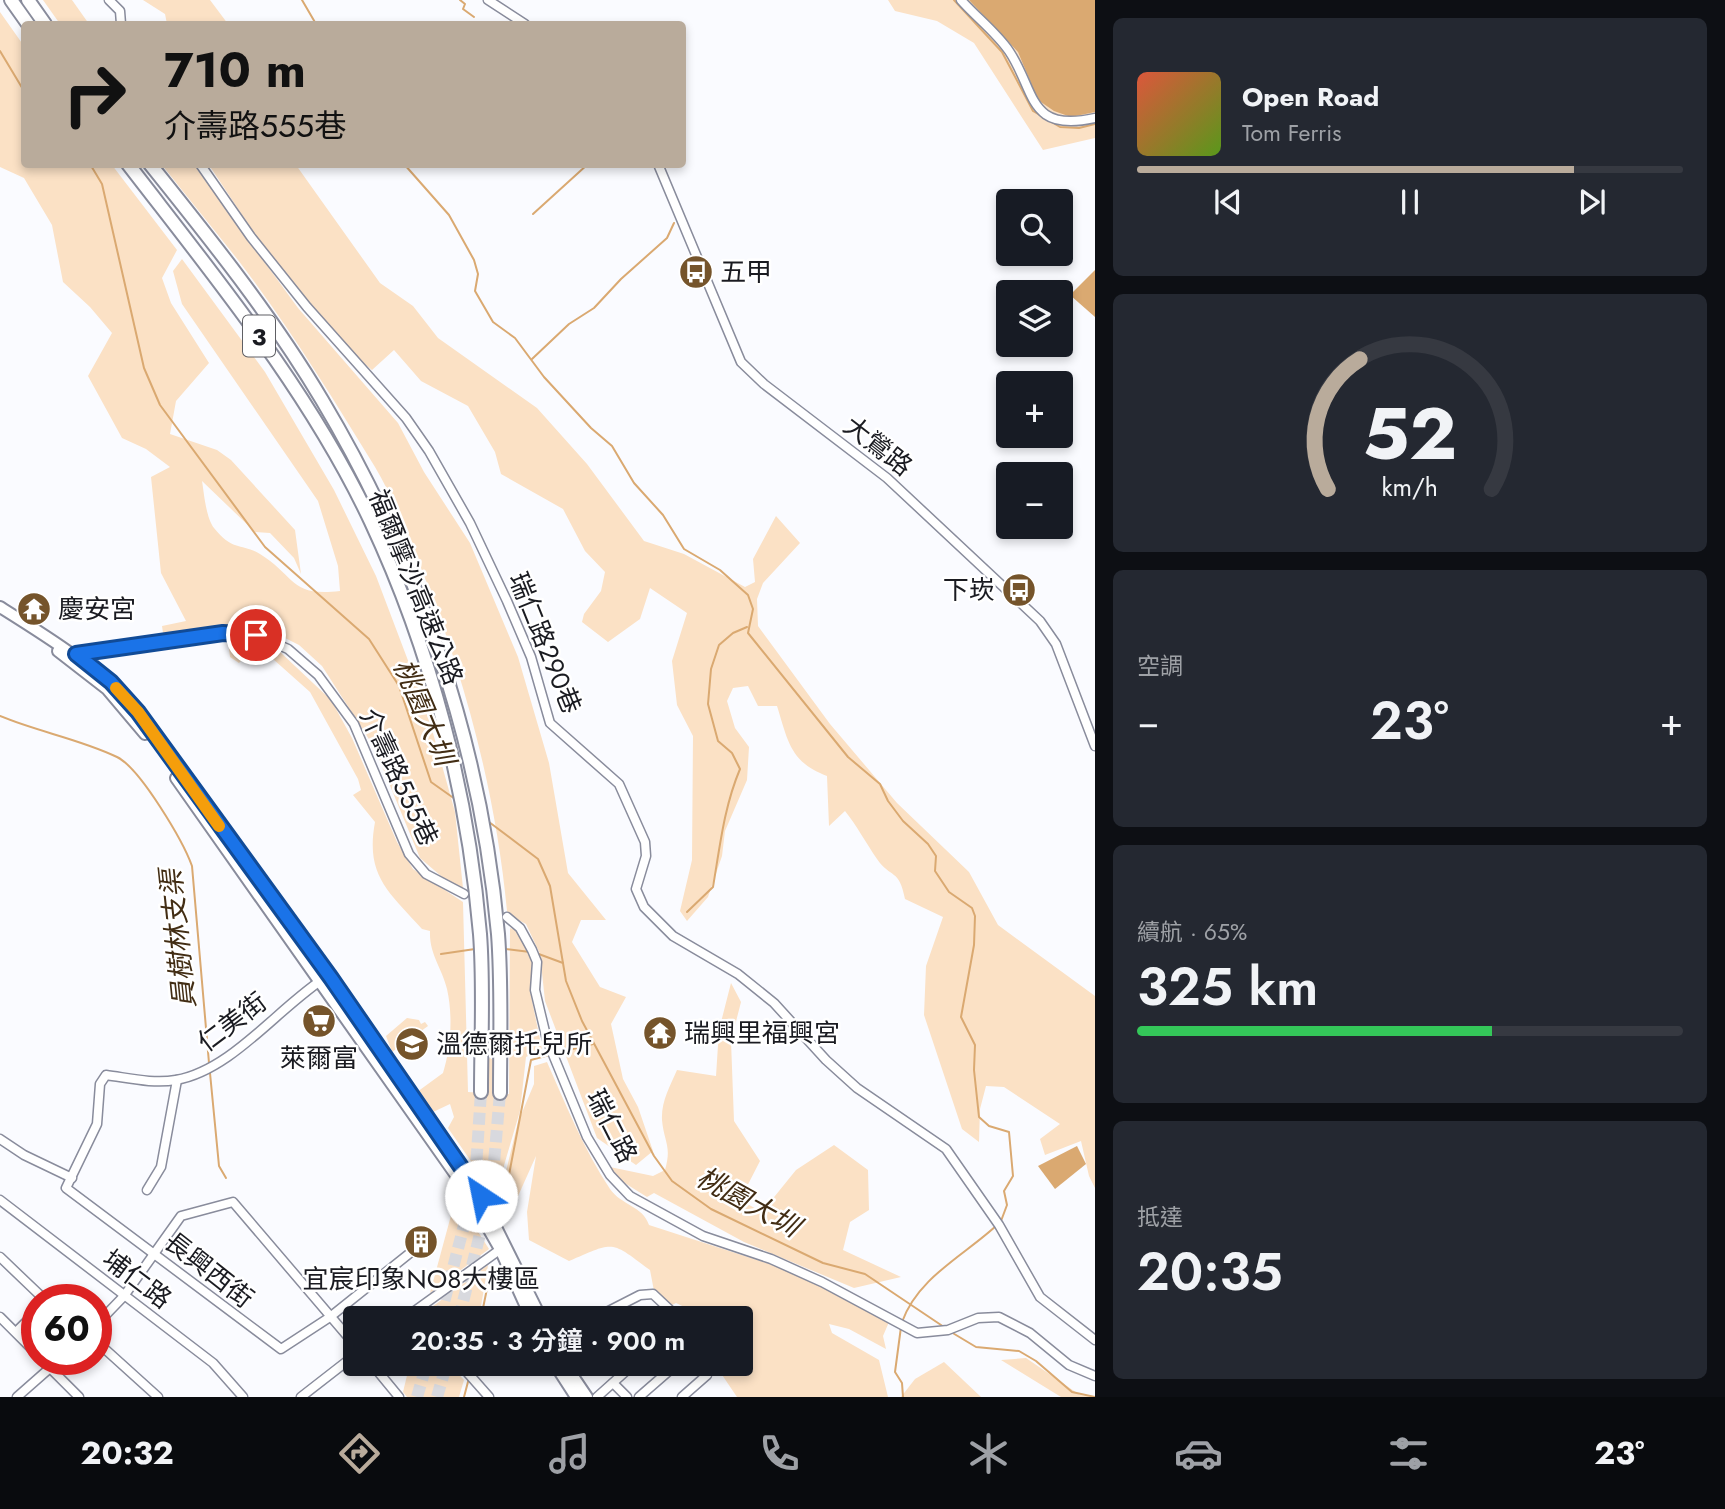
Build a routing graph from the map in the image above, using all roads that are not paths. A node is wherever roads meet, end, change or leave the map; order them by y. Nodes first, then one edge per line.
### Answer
1 (11, 0) edge
2 (28, 0) edge
3 (109, 0) edge
4 (488, 0) edge
5 (961, 0) edge
6 (26, 21) edge
7 (43, 21) edge
8 (121, 21) edge
9 (520, 21) edge
10 (1095, 118) edge
11 (131, 168) edge
12 (153, 168) edge
13 (203, 168) edge
14 (660, 168) edge
15 (0, 607) edge
16 (0, 614) edge
17 (71, 655) junction
18 (1095, 746) edge
19 (464, 894) dead end
20 (507, 917) dead end
21 (329, 975) junction
22 (318, 981) junction
23 (481, 1049) junction
24 (500, 1050) junction
25 (177, 1080) junction
26 (481, 1092) tunnel mouth
27 (500, 1093) tunnel mouth
28 (0, 1139) edge
29 (72, 1178) junction
30 (65, 1188) joint
31 (147, 1190) dead end
32 (0, 1200) edge
33 (503, 1247) junction
34 (410, 1253) dead end
35 (153, 1254) junction
36 (0, 1257) edge
37 (28, 1284) edge
38 (124, 1296) junction
39 (426, 1306) edge
40 (526, 1306) edge
41 (535, 1306) edge
42 (618, 1306) edge
43 (666, 1306) edge
44 (112, 1308) edge
45 (0, 1317) edge
46 (330, 1317) junction
47 (21, 1327) edge
48 (16, 1332) junction
49 (343, 1332) edge
50 (21, 1337) edge
51 (1095, 1340) edge
52 (112, 1355) edge
53 (343, 1364) edge
54 (41, 1375) edge
55 (58, 1375) edge
56 (382, 1376) edge
57 (470, 1376) edge
58 (562, 1376) edge
59 (573, 1376) edge
60 (621, 1376) edge
61 (663, 1376) edge
62 (706, 1376) edge
63 (1095, 1376) edge
64 (613, 1383) junction
65 (17, 1397) edge
66 (79, 1397) edge
67 (158, 1397) edge
68 (243, 1397) edge
69 (301, 1397) edge
70 (399, 1397) edge
71 (489, 1397) edge
72 (576, 1397) edge
73 (587, 1397) edge
74 (597, 1397) edge
75 (627, 1397) edge
76 (639, 1397) edge
77 (682, 1397) edge

1 - 6 highway
2 - 7 highway
3 - 8 street
4 - 9 street
5 - 10 street
11 - 23 highway, 福爾摩沙高速公路 / 3
12 - 24 highway, 福爾摩沙高速公路 / 3
13 - 51 street, 瑞仁路290巷
14 - 18 street, 大鶯路
15 - 17 main road
16 - 17 main road
17 - 19 street, 介壽路555巷
17 - 21 main road
17 - 22 main road
20 - 63 street, 瑞仁路
21 - 22 street, 仁美街
21 - 33 main road
22 - 25 street, 仁美街
22 - 33 main road
23 - 24 highway
23 - 26 highway, 福爾摩沙高速公路 / 3
24 - 27 highway, 福爾摩沙高速公路 / 3
25 - 29 street, 仁美街
25 - 31 street
28 - 29 street
29 - 30 street, 仁美街
30 - 35 street, 長興西街
32 - 38 street, 埔仁路
33 - 39 street
33 - 40 main road
33 - 41 main road
34 - 46 street
35 - 38 street
35 - 46 street, 長興西街
35 - 46 street
36 - 37 street
38 - 44 street
38 - 68 street, 埔仁路
42 - 43 street
45 - 48 street
46 - 49 street
47 - 48 street
48 - 50 street
52 - 67 street
53 - 69 street
54 - 65 street
55 - 66 street
56 - 70 street
57 - 71 street
58 - 72 main road
59 - 73 main road
60 - 64 street
61 - 76 street
62 - 77 street
64 - 74 street
64 - 75 street

